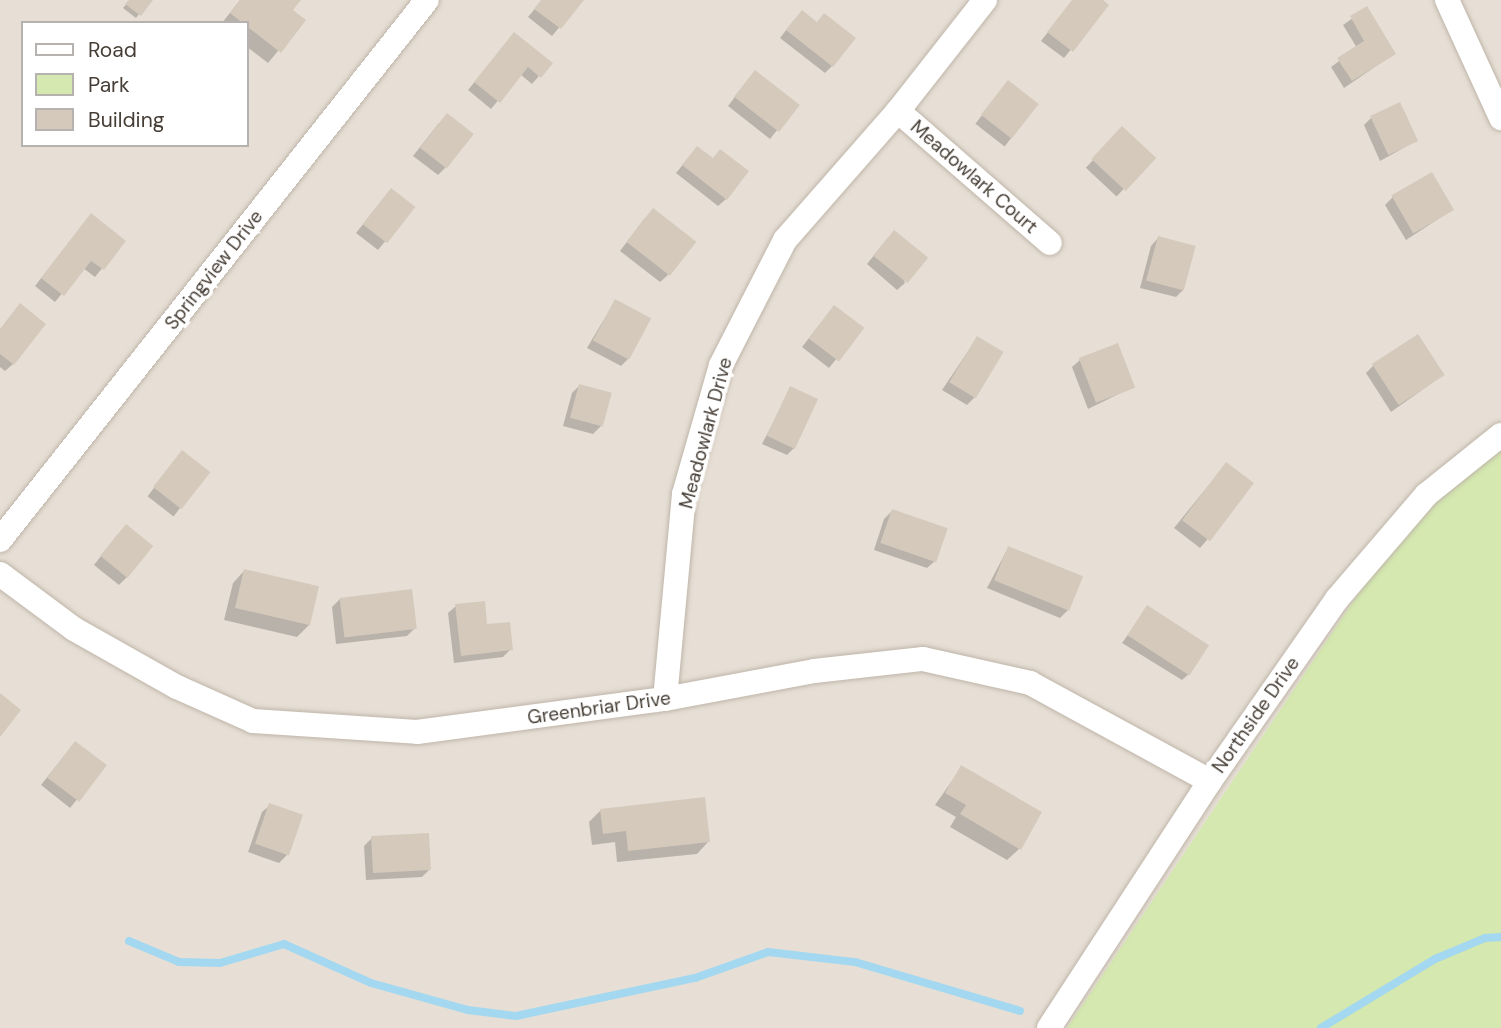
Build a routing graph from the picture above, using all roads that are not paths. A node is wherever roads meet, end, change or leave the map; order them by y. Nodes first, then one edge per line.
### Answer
1 (427, 0) edge
2 (985, 0) edge
3 (1447, 0) edge
4 (898, 111) junction
5 (1501, 118) edge
6 (1050, 243) dead end
7 (1501, 435) edge
8 (0, 540) edge
9 (0, 573) edge
10 (665, 699) junction
11 (1210, 781) junction
12 (1049, 1028) edge

1 - 8 street, Springview Drive
2 - 4 street, Meadowlark Drive
3 - 5 street
4 - 6 street, Meadowlark Court
4 - 10 street, Meadowlark Drive
7 - 11 street, Northside Drive
9 - 10 street, Greenbriar Drive
10 - 11 street, Greenbriar Drive
11 - 12 street, Northside Drive

